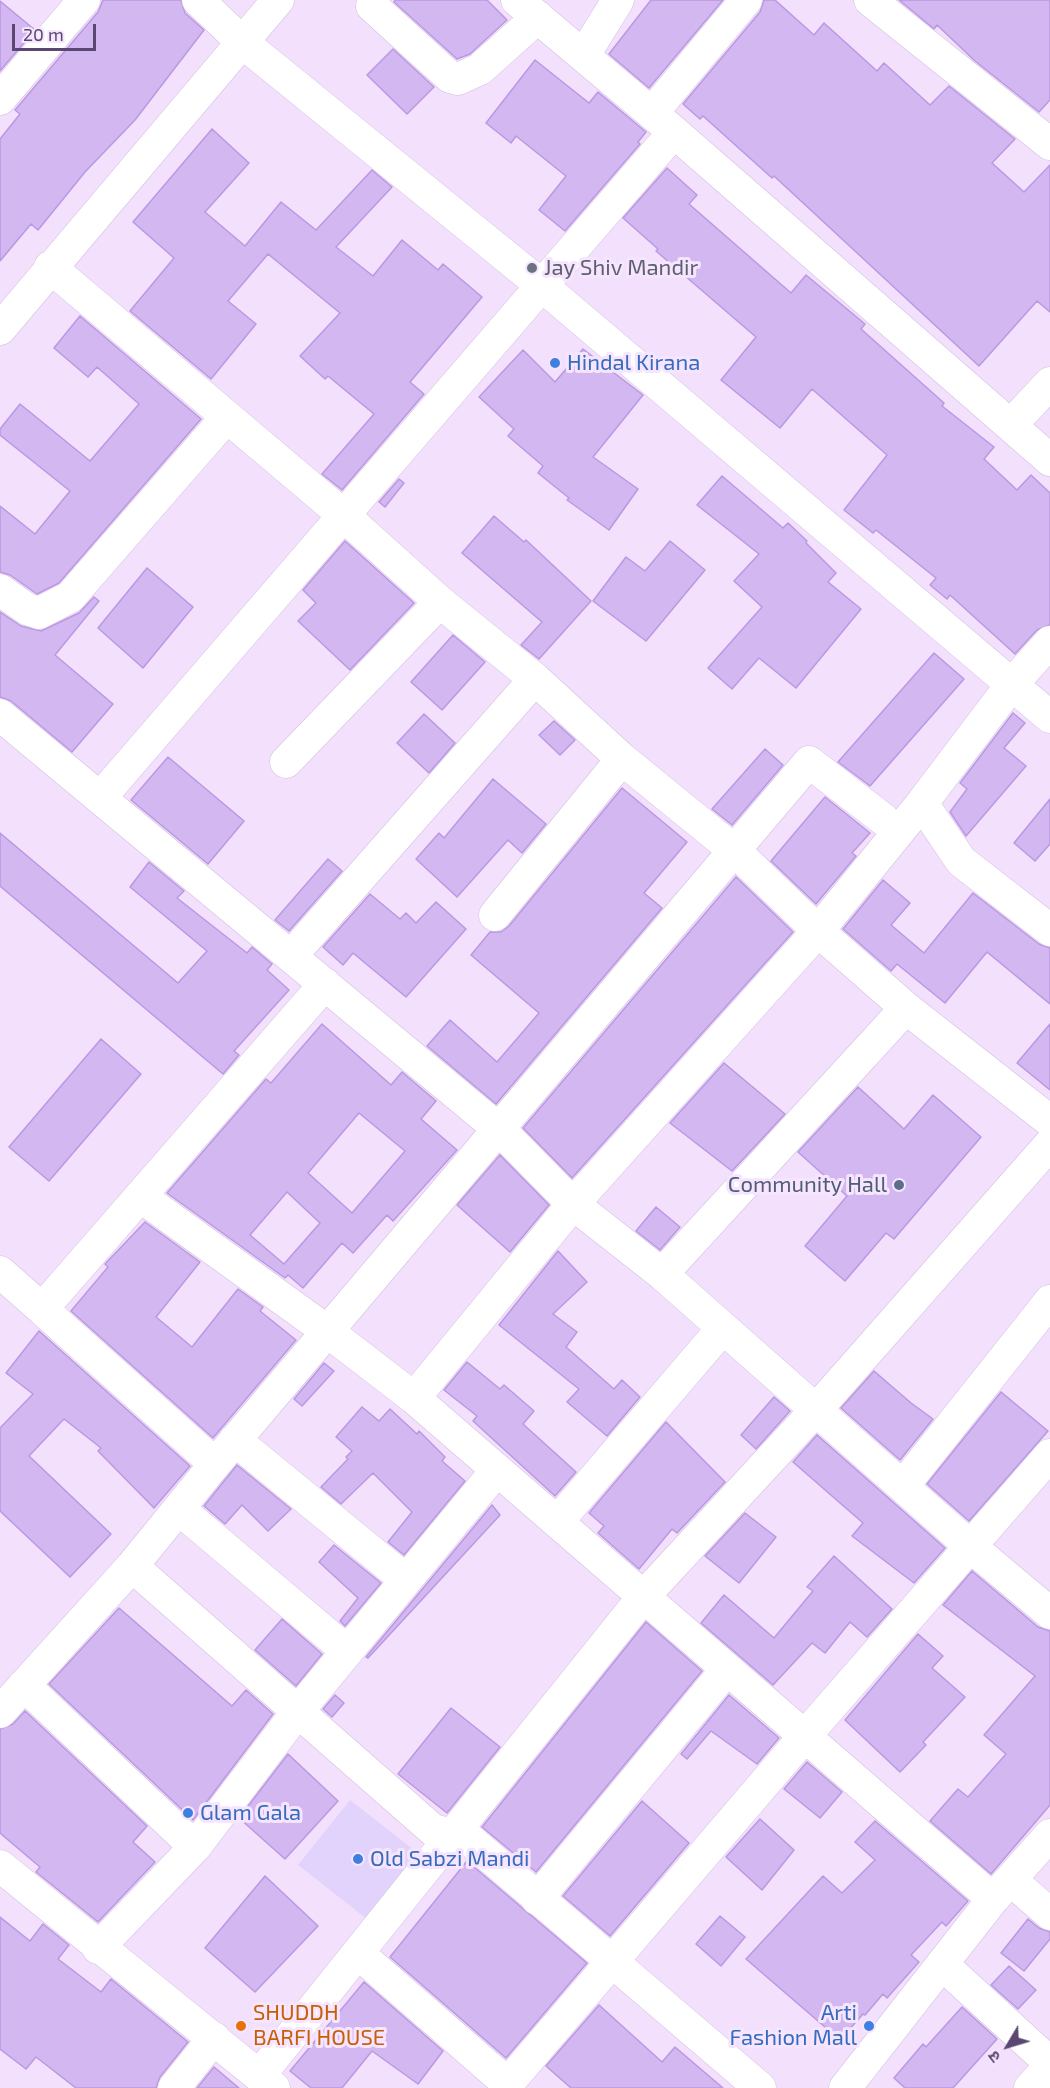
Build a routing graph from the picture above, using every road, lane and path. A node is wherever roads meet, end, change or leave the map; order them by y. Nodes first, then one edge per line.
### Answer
1 (84, 0) edge
2 (198, 0) edge
3 (278, 0) edge
4 (618, 0) edge
5 (746, 0) edge
6 (870, 0) edge
7 (372, 6) dead end
8 (527, 9) edge
9 (242, 42) junction
10 (584, 55) junction
11 (0, 99) edge
12 (663, 123) junction
13 (1050, 144) edge
14 (50, 267) junction
15 (540, 284) junction
16 (0, 329) edge
17 (1050, 383) edge
18 (226, 417) junction
19 (1011, 425) junction
20 (1050, 460) edge
21 (342, 514) junction
22 (0, 590) edge
23 (440, 602) junction
24 (1050, 642) edge
25 (535, 679) junction
26 (1012, 684) junction
27 (0, 715) edge
28 (1050, 717) edge
29 (622, 759) junction
30 (286, 762) dead end
31 (100, 798) junction
32 (922, 803) junction
33 (883, 819) dead end
34 (735, 852) junction
35 (495, 915) dead end
36 (1050, 930) edge
37 (818, 931) junction
38 (291, 956) junction
39 (325, 984) junction
40 (906, 1008) junction
41 (1050, 1121) edge
42 (500, 1130) junction
43 (1050, 1144) edge
44 (140, 1196) junction
45 (573, 1204) junction
46 (0, 1272) edge
47 (662, 1274) junction
48 (1050, 1301) edge
49 (42, 1309) junction
50 (722, 1329) junction
51 (327, 1330) junction
52 (414, 1398) junction
53 (815, 1411) junction
54 (235, 1440) junction
55 (1050, 1455) edge
56 (215, 1464) junction
57 (497, 1470) junction
58 (903, 1486) junction
59 (179, 1509) junction
60 (558, 1521) junction
61 (970, 1546) junction
62 (132, 1566) junction
63 (406, 1580) junction
64 (644, 1596) junction
65 (1050, 1613) edge
66 (347, 1651) junction
67 (727, 1670) junction
68 (24, 1685) junction
69 (298, 1711) junction
70 (0, 1712) edge
71 (804, 1737) junction
72 (454, 1835) junction
73 (1050, 1835) edge
74 (195, 1847) junction
75 (0, 1866) edge
76 (1002, 1890) junction
77 (537, 1899) junction
78 (1050, 1914) edge
79 (98, 1948) junction
80 (359, 1954) junction
81 (611, 1962) junction
82 (942, 1964) junction
83 (214, 2038) junction
84 (1050, 2064) edge
85 (267, 2082) edge
86 (506, 2086) edge
87 (174, 2088) edge
88 (760, 2088) edge
89 (845, 2088) edge
90 (1030, 2088) edge

1 - 11 street
2 - 9 street
3 - 9 street
4 - 10 street
5 - 12 street
6 - 13 street
7 - 8 street
8 - 10 street
9 - 14 street
9 - 15 street
10 - 12 street
12 - 15 street
12 - 19 street
14 - 16 street
14 - 18 street
15 - 21 street
15 - 26 street
17 - 19 street
18 - 21 street
18 - 22 street
19 - 20 street
21 - 23 street
21 - 31 street
23 - 25 street
23 - 30 street
24 - 26 street
25 - 29 street
25 - 38 street
26 - 28 street
26 - 32 street
27 - 31 street
29 - 34 street
29 - 35 street
31 - 38 street
32 - 36 street
32 - 37 street
33 - 34 street
34 - 37 street
34 - 42 street
37 - 40 street
37 - 45 street
38 - 39 street
39 - 42 street
39 - 44 street
40 - 41 street
40 - 47 street
42 - 45 street
42 - 51 street
43 - 53 street
44 - 49 street
44 - 51 street
45 - 47 street
45 - 52 street
46 - 49 street
47 - 50 street
48 - 58 street
49 - 56 street
50 - 53 street
50 - 60 street
51 - 52 street
51 - 54 street
52 - 57 street
53 - 58 street
53 - 64 street
54 - 56 street
54 - 63 street
55 - 61 street
56 - 59 street
57 - 60 street
57 - 63 street
58 - 61 street
59 - 62 street
59 - 66 street
60 - 64 street
61 - 65 street
61 - 71 street
62 - 68 street
62 - 69 street
63 - 66 street
64 - 67 street
64 - 72 street
66 - 69 street
67 - 71 street
67 - 77 street
68 - 70 street
68 - 74 street
69 - 72 street
69 - 74 street
71 - 76 street
71 - 81 street
72 - 77 street
72 - 80 street
73 - 76 street
74 - 79 street
75 - 79 street
76 - 78 street
76 - 82 street
77 - 81 street
79 - 83 street
80 - 85 street
80 - 86 street
81 - 86 street
81 - 88 street
82 - 84 street
82 - 89 street
83 - 85 street
83 - 87 street
84 - 90 street

